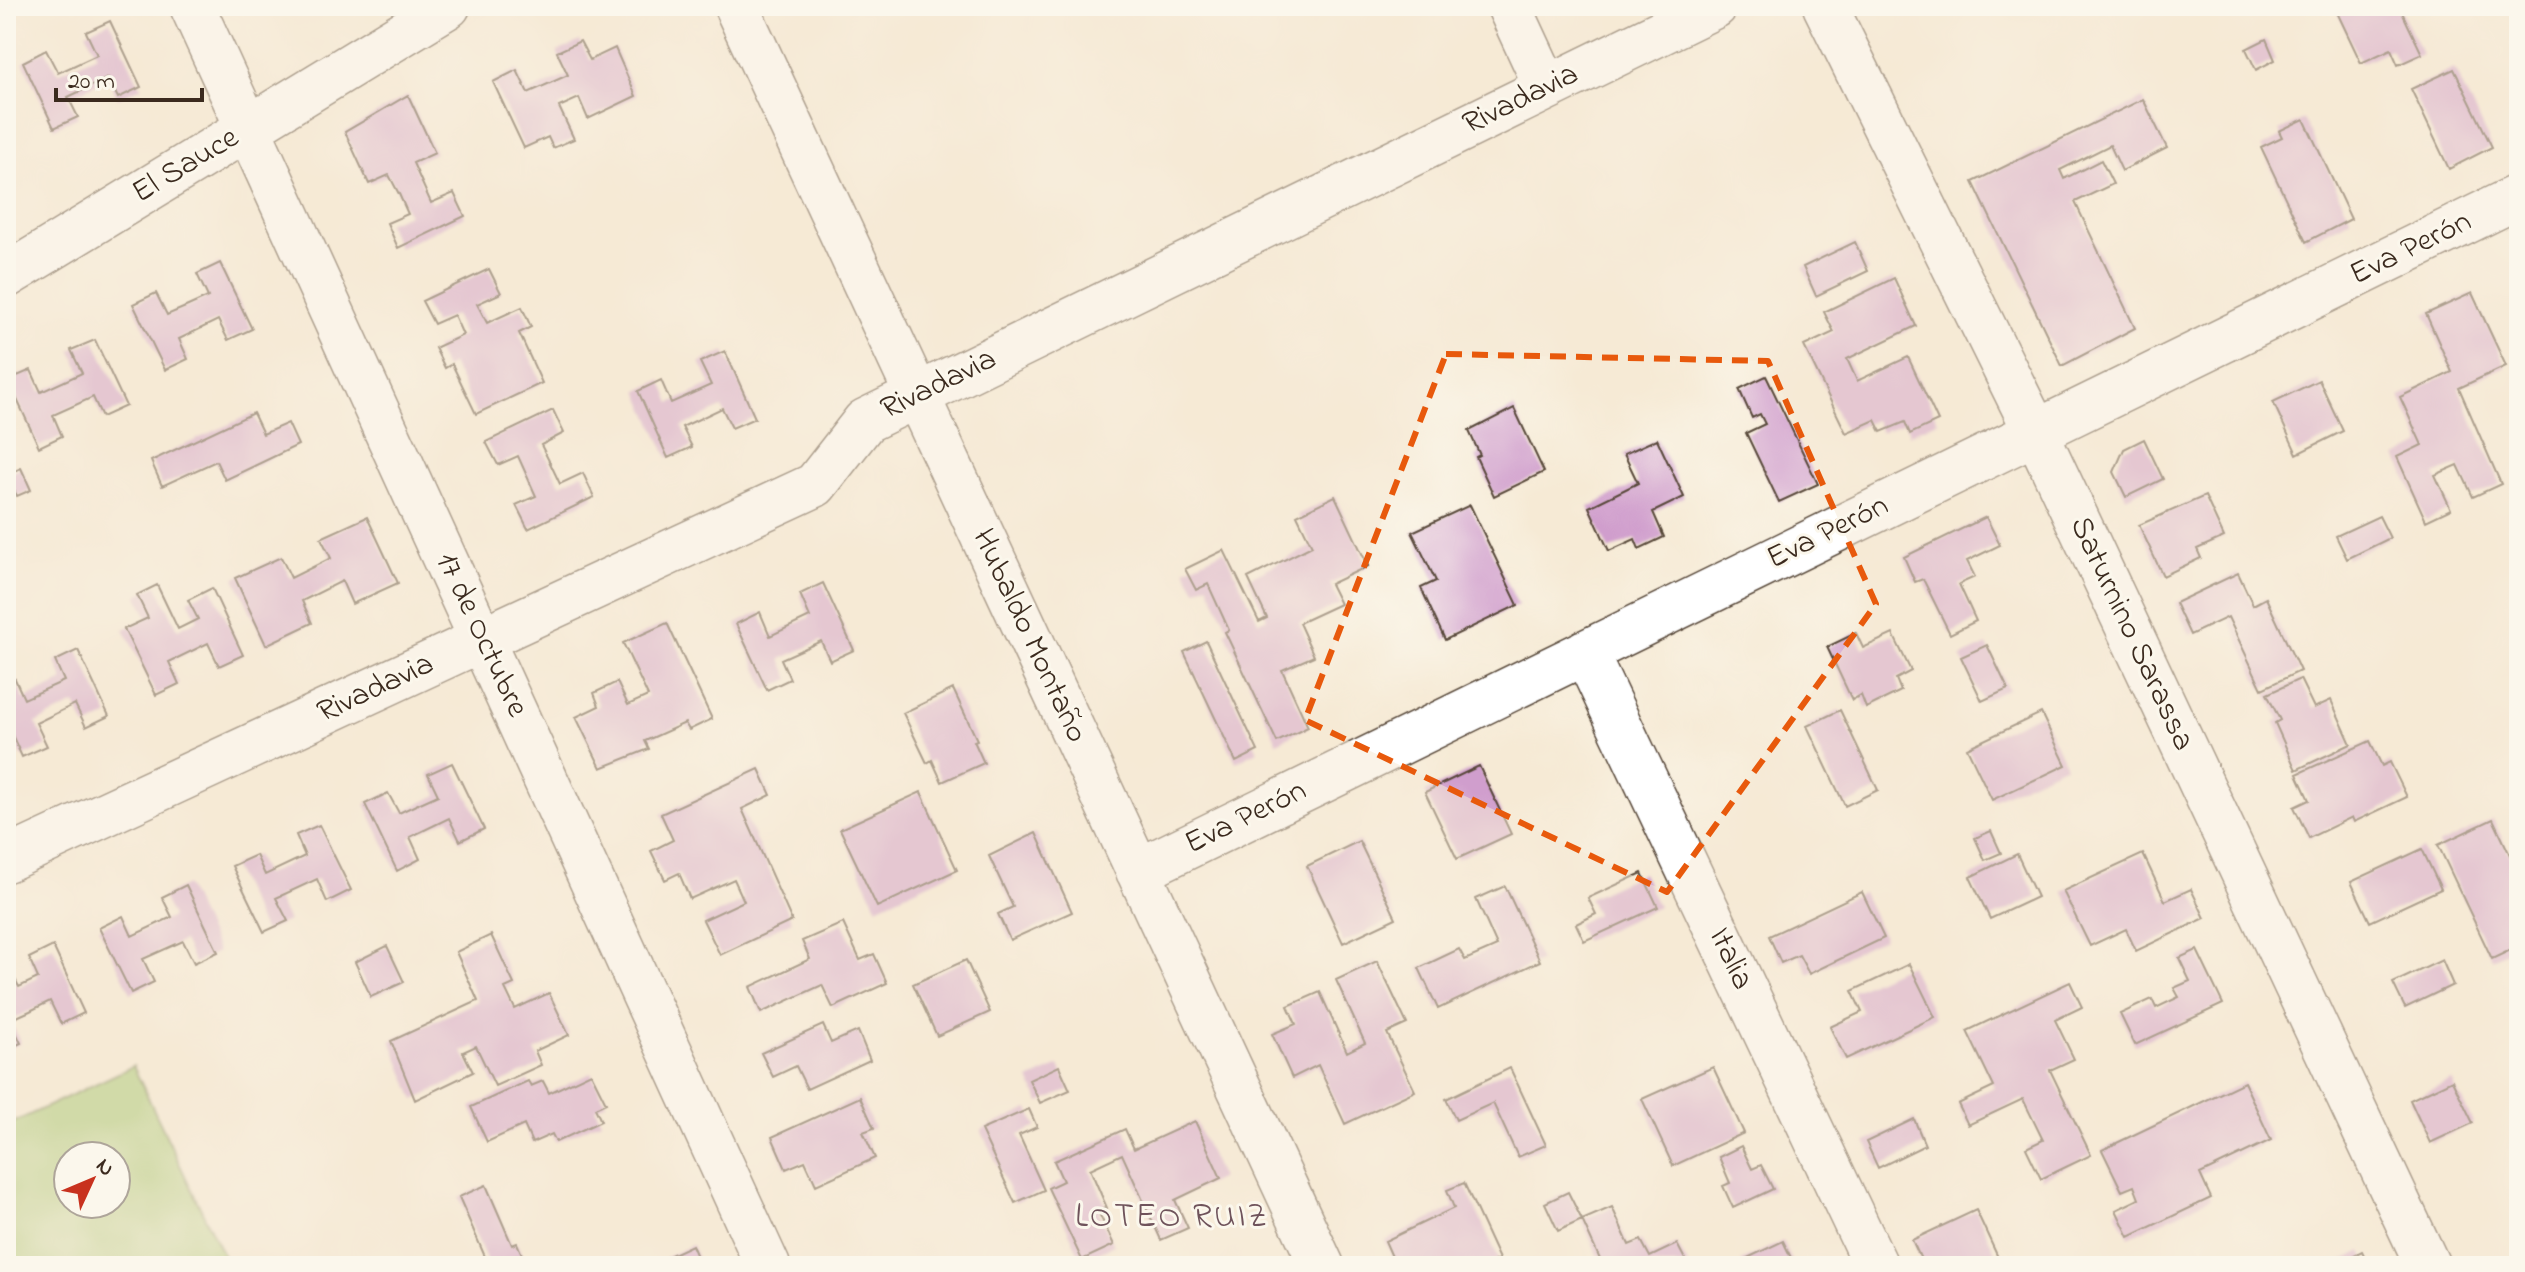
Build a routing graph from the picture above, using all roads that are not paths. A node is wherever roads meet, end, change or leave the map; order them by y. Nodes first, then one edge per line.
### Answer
1 (192, 6) edge
2 (448, 6) edge
3 (736, 6) edge
4 (1509, 6) edge
5 (1715, 6) edge
6 (1825, 6) edge
7 (1547, 88) junction
8 (248, 128) junction
9 (2519, 196) edge
10 (6, 276) edge
11 (917, 395) junction
12 (2036, 432) junction
13 (483, 639) junction
14 (1585, 652) junction
15 (6, 860) edge
16 (1138, 871) junction
17 (768, 1266) edge
18 (1322, 1266) edge
19 (1876, 1266) edge
20 (2428, 1266) edge

1 - 8 street, 17 de Octubre
2 - 8 street, El Sauce
3 - 11 street, Hubaldo Montaño
4 - 7 street
5 - 7 street, Rivadavia
6 - 12 street, Saturnino Sarassa
7 - 11 street, Rivadavia
8 - 10 street, El Sauce
8 - 13 street, 17 de Octubre
9 - 12 street, Eva Perón
11 - 13 street, Rivadavia
11 - 16 street, Hubaldo Montaño
12 - 14 street, Eva Perón
12 - 20 street, Saturnino Sarassa
13 - 15 street, Rivadavia
13 - 17 street, 17 de Octubre
14 - 16 street, Eva Perón
14 - 19 street, Italia
16 - 18 street, Hubaldo Montaño

